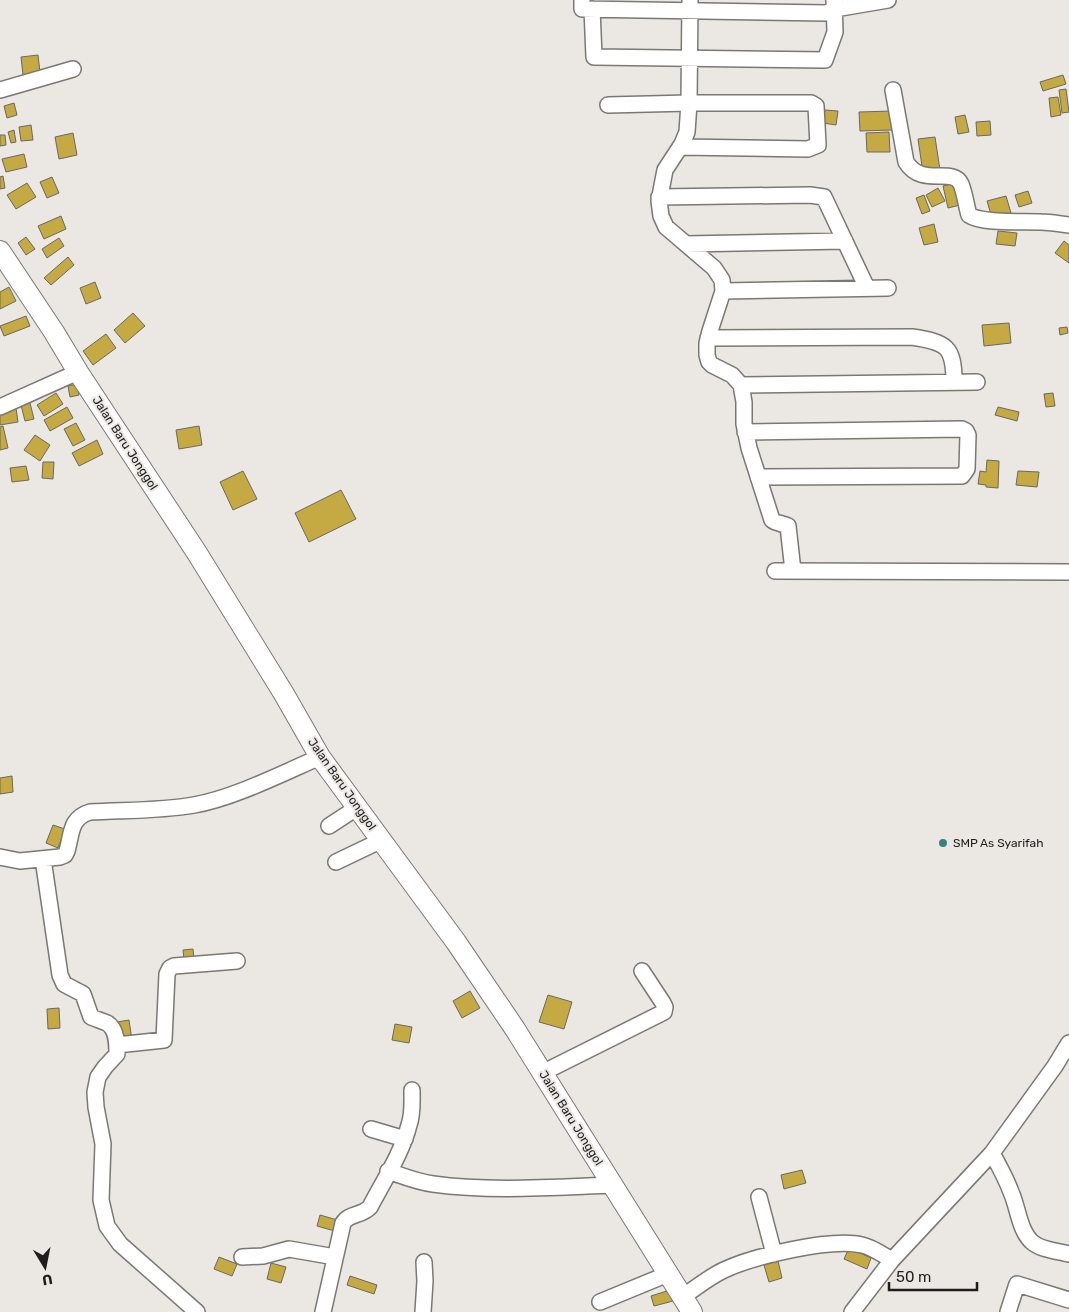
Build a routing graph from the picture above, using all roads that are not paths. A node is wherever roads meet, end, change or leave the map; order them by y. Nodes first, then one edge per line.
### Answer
1 (888, 0) edge
2 (834, 4) edge
3 (587, 5) edge
4 (690, 5) edge
5 (690, 58) junction
6 (73, 69) dead end
7 (0, 90) edge
8 (893, 90) dead end
9 (689, 103) junction
10 (608, 105) dead end
11 (680, 147) junction
12 (659, 197) junction
13 (1069, 225) edge
14 (845, 241) junction
15 (686, 244) junction
16 (0, 251) edge
17 (867, 288) junction
18 (888, 288) dead end
19 (723, 291) junction
20 (708, 338) junction
21 (78, 372) junction
22 (954, 382) junction
23 (977, 382) dead end
24 (741, 385) junction
25 (0, 407) edge
26 (745, 432) junction
27 (758, 478) junction
28 (775, 571) dead end
29 (793, 571) junction
30 (1069, 572) edge
31 (320, 757) junction
32 (358, 807) junction
33 (329, 826) dead end
34 (382, 840) junction
35 (0, 857) edge
36 (43, 859) junction
37 (336, 862) dead end
38 (237, 961) dead end
39 (642, 971) dead end
40 (1069, 1043) edge
41 (117, 1045) junction
42 (542, 1073) junction
43 (412, 1090) dead end
44 (371, 1129) dead end
45 (404, 1139) junction
46 (992, 1154) junction
47 (388, 1170) junction
48 (614, 1185) junction
49 (759, 1198) dead end
50 (774, 1254) junction
51 (1069, 1254) edge
52 (242, 1257) dead end
53 (334, 1257) junction
54 (892, 1260) junction
55 (424, 1262) dead end
56 (668, 1274) junction
57 (1069, 1300) edge
58 (600, 1302) dead end
59 (687, 1304) edge
60 (197, 1312) edge
61 (323, 1312) edge
62 (423, 1312) edge
63 (852, 1312) edge
64 (1008, 1312) edge

1 - 2 street
2 - 4 street
2 - 5 street
3 - 4 street
3 - 5 street
4 - 5 street
5 - 9 street
6 - 7 street
8 - 13 street
9 - 10 street
9 - 11 street
9 - 11 street
11 - 12 street
12 - 14 street
12 - 15 street
14 - 15 street
14 - 17 street
15 - 19 street
16 - 21 main road, Jalan Baru Jonggol
17 - 18 street
17 - 19 street
19 - 20 street
20 - 22 street
20 - 24 street
21 - 25 street
21 - 31 main road, Jalan Baru Jonggol
22 - 23 street
22 - 24 street
24 - 26 street
26 - 27 street
26 - 27 street
27 - 29 street
28 - 29 street
29 - 30 street
31 - 32 main road, Jalan Baru Jonggol
31 - 36 street
32 - 33 street
32 - 34 main road, Jalan Baru Jonggol
34 - 37 street
34 - 42 main road, Jalan Baru Jonggol
35 - 36 street
36 - 41 street
38 - 41 street
39 - 42 street
40 - 46 street
41 - 60 street
42 - 48 main road, Jalan Baru Jonggol
43 - 45 street
44 - 45 street
45 - 47 street
46 - 51 street
46 - 54 street
47 - 48 street
47 - 53 street
48 - 56 main road, Jalan Baru Jonggol
49 - 50 street
50 - 54 street
50 - 59 street
52 - 53 street
53 - 61 street
54 - 63 street
55 - 62 street
56 - 58 street
56 - 59 main road, Jalan Baru Jonggol
57 - 64 street

